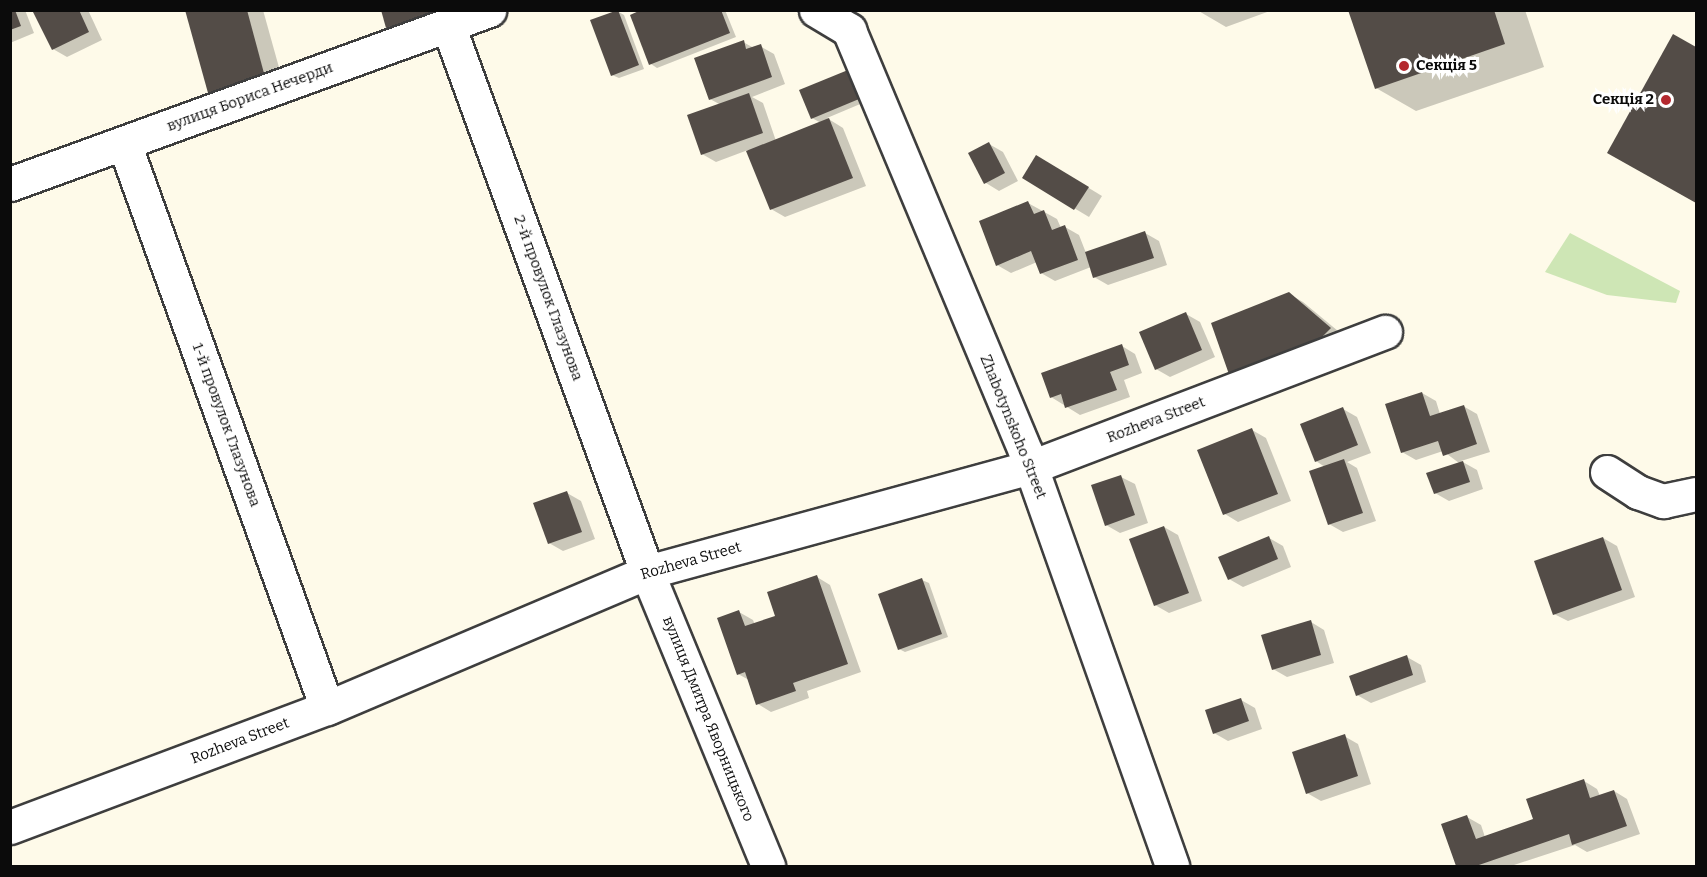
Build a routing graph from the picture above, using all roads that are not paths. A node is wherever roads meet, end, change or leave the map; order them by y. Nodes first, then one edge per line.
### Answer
1 (489, 10) edge
2 (816, 10) edge
3 (448, 25) junction
4 (124, 143) junction
5 (10, 184) edge
6 (1385, 332) dead end
7 (1032, 467) junction
8 (1607, 472) dead end
9 (1696, 494) edge
10 (647, 572) junction
11 (327, 708) junction
12 (10, 827) edge
13 (768, 867) edge
14 (1172, 867) edge

1 - 3 street, вулиця Бориса Нечерди
2 - 7 street, Zhabotynskoho Street
3 - 4 street, вулиця Бориса Нечерди
3 - 10 street, 2-й провулок Глазунова
4 - 5 street, вулиця Бориса Нечерди
4 - 11 street, 1-й провулок Глазунова
6 - 7 street, Rozheva Street
7 - 10 street, Rozheva Street
7 - 14 street, Zhabotynskoho Street
8 - 9 street
10 - 11 street, Rozheva Street
10 - 13 street, вулиця Дмитра Яворницького
11 - 12 street, Rozheva Street

